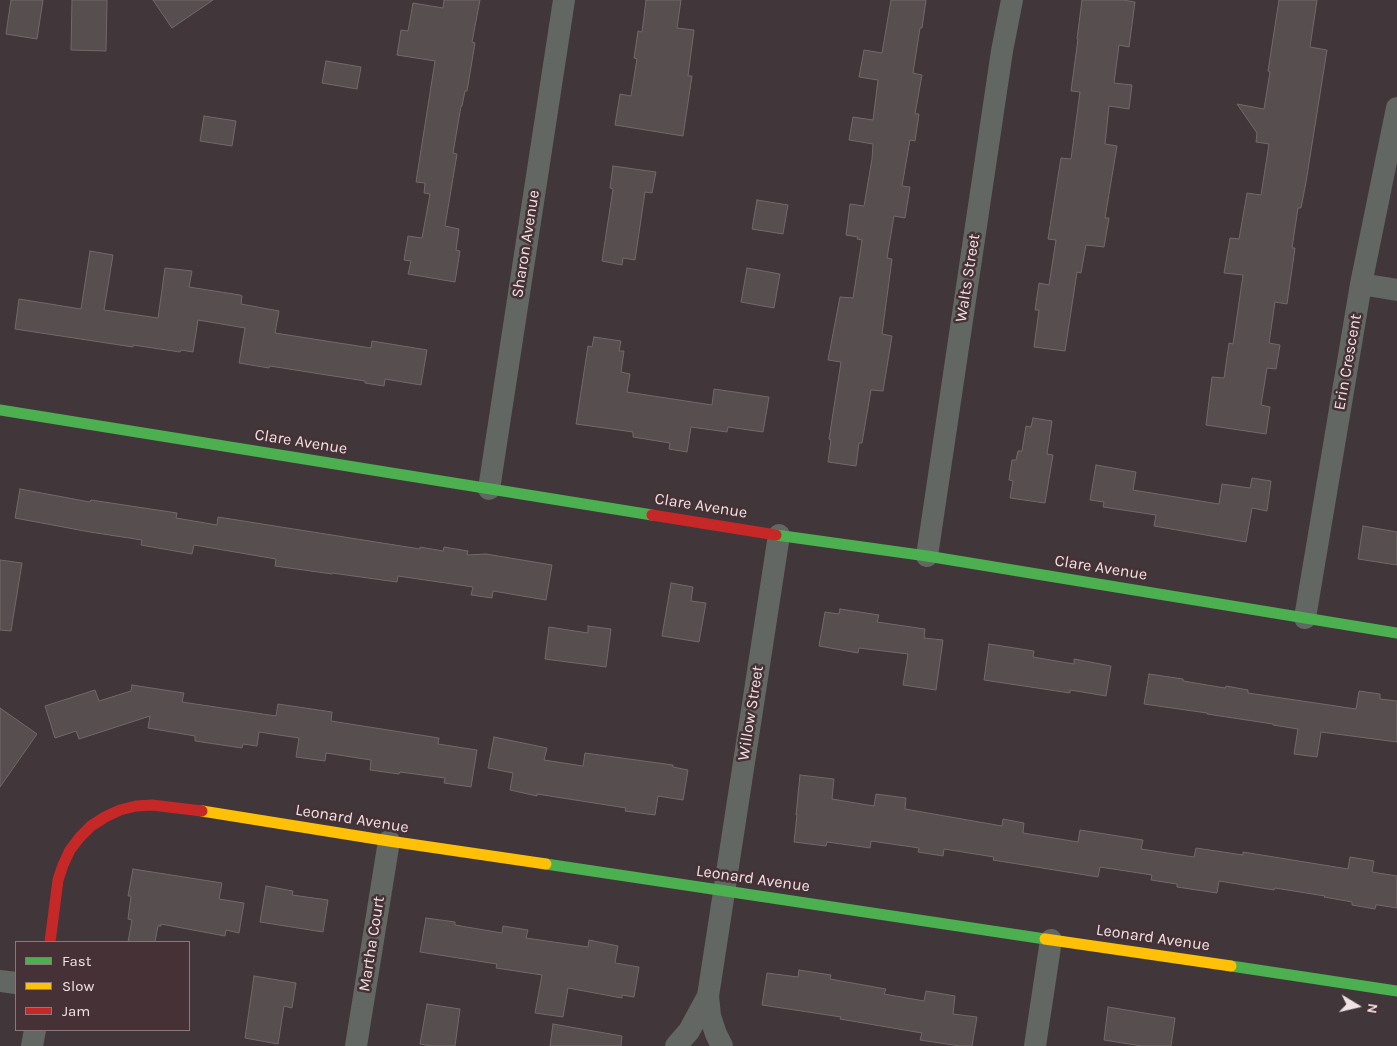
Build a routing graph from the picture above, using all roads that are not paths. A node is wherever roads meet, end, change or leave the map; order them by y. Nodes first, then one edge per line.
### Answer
1 (564, 0) edge
2 (1012, 0) edge
3 (1397, 108) edge
4 (1361, 284) junction
5 (1397, 290) edge
6 (0, 410) edge
7 (489, 489) junction
8 (779, 535) junction
9 (926, 556) junction
10 (1305, 618) junction
11 (1397, 633) edge
12 (389, 841) junction
13 (724, 891) junction
14 (1051, 940) junction
15 (50, 941) edge
16 (0, 981) edge
17 (15, 984) edge
18 (1397, 991) edge
19 (708, 996) junction
20 (35, 1031) edge
21 (32, 1046) edge
22 (356, 1046) edge
23 (676, 1046) edge
24 (722, 1046) edge
25 (1035, 1046) edge

1 - 7 street, Sharon Avenue
2 - 9 street, Walts Street
3 - 4 street, Erin Crescent
4 - 5 street
4 - 10 street, Erin Crescent
6 - 7 street, Clare Avenue
7 - 8 street, Clare Avenue
8 - 9 street, Clare Avenue
8 - 13 street, Willow Street
9 - 10 street, Clare Avenue
10 - 11 street, Clare Avenue
12 - 13 street, Leonard Avenue
12 - 15 street, Leonard Avenue
12 - 22 street, Martha Court
13 - 14 street, Leonard Avenue
13 - 19 street, Willow Street
14 - 18 street, Leonard Avenue
14 - 25 street
16 - 17 street
19 - 23 street
19 - 24 street
20 - 21 street

